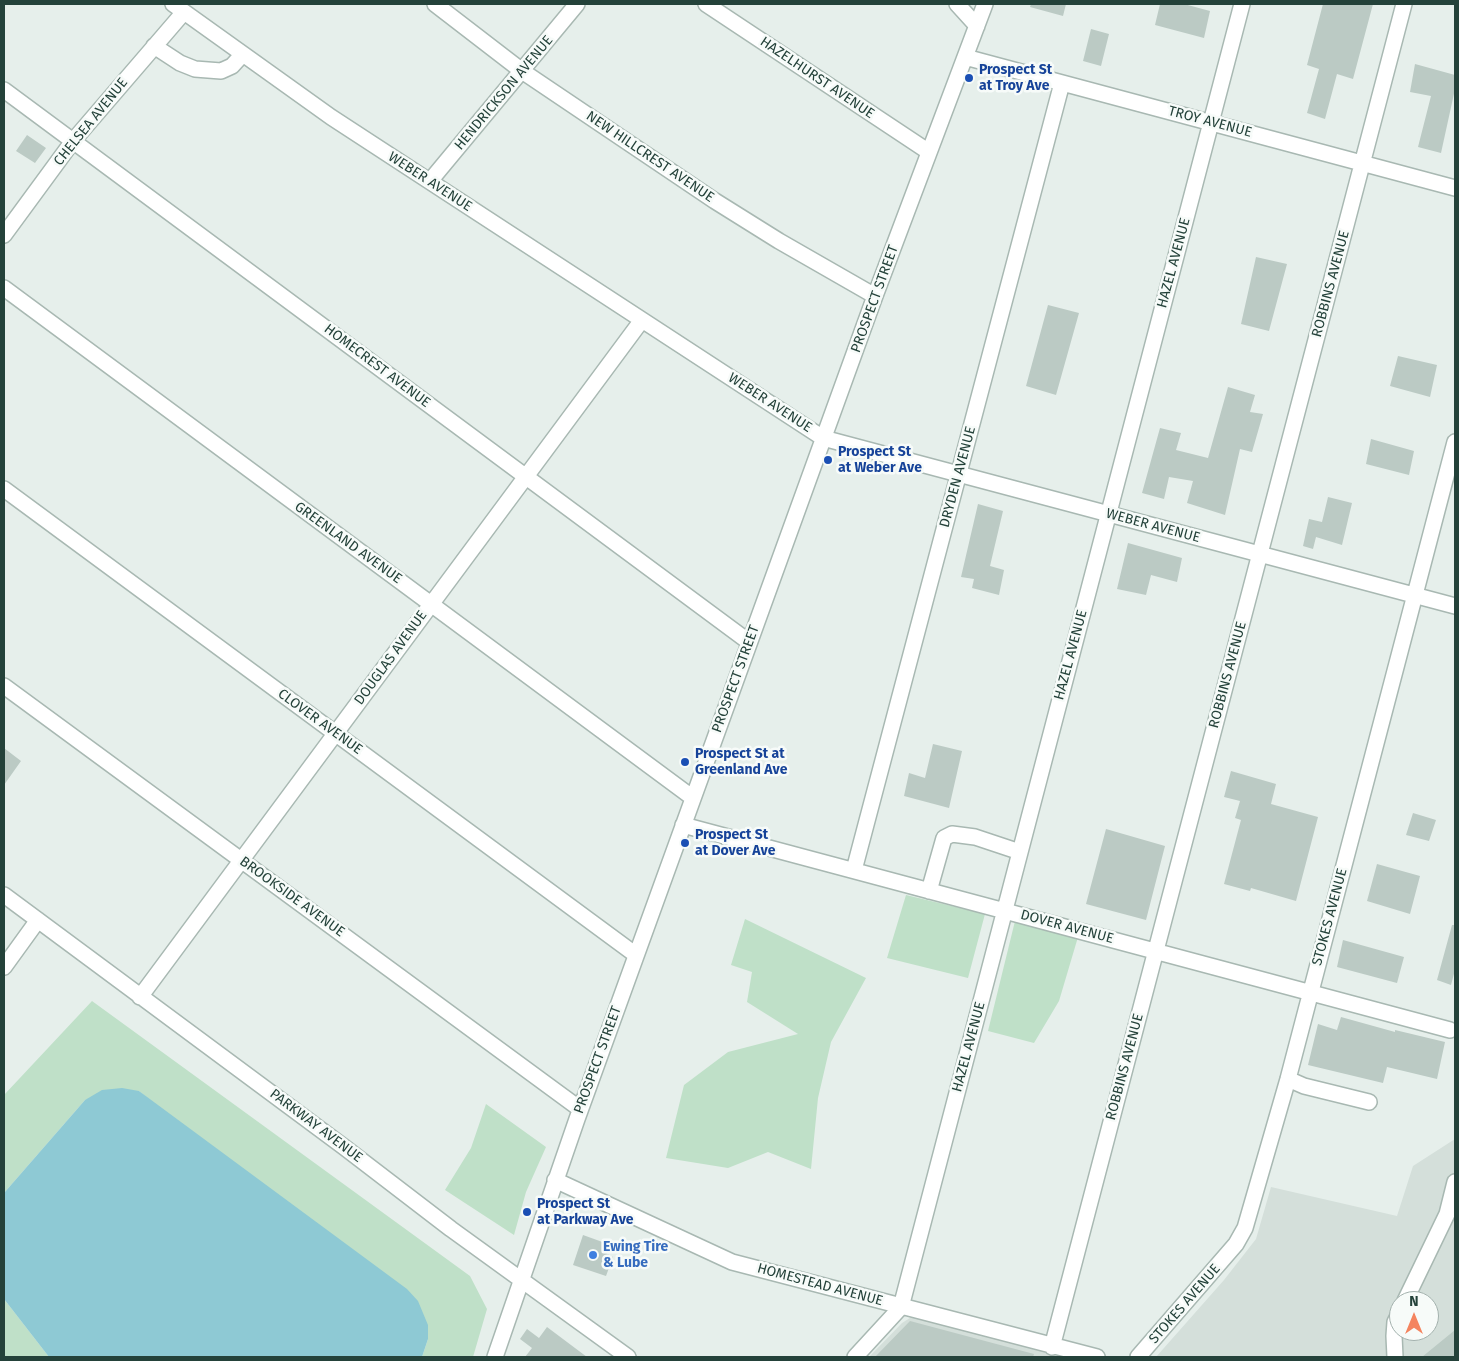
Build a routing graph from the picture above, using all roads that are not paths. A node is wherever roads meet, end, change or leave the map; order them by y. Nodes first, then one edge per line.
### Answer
1 (435, 4) edge
2 (577, 4) edge
3 (706, 4) edge
4 (957, 4) edge
5 (985, 4) edge
6 (1242, 4) edge
7 (1404, 4) edge
8 (178, 8) edge
9 (976, 26) junction
10 (154, 46) junction
11 (242, 55) junction
12 (965, 57) junction
13 (522, 71) junction
14 (1062, 83) junction
15 (4, 90) edge
16 (1211, 122) junction
17 (73, 141) junction
18 (929, 152) junction
19 (1362, 163) junction
20 (430, 181) junction
21 (1455, 188) edge
22 (4, 235) edge
23 (4, 288) edge
24 (875, 296) junction
25 (642, 320) junction
26 (824, 438) junction
27 (1455, 442) edge
28 (959, 474) junction
29 (526, 477) junction
30 (4, 489) edge
31 (1108, 514) junction
32 (1260, 554) junction
33 (1415, 595) junction
34 (431, 604) junction
35 (1455, 606) edge
36 (750, 642) junction
37 (4, 686) edge
38 (336, 733) junction
39 (693, 798) junction
40 (684, 825) junction
41 (1020, 852) junction
42 (242, 860) junction
43 (854, 870) junction
44 (929, 890) junction
45 (4, 895) edge
46 (1004, 911) junction
47 (38, 920) junction
48 (1156, 951) junction
49 (636, 954) junction
50 (4, 967) edge
51 (1310, 993) junction
52 (140, 997) junction
53 (1450, 1030) dead end
54 (1288, 1079) junction
55 (1369, 1102) dead end
56 (580, 1109) junction
57 (555, 1180) junction
58 (1455, 1182) edge
59 (521, 1279) junction
60 (1410, 1291) edge
61 (901, 1307) junction
62 (1394, 1341) edge
63 (1052, 1347) junction
64 (496, 1357) edge
65 (628, 1357) edge
66 (855, 1357) edge
67 (1097, 1357) edge
68 (1138, 1357) edge
69 (1395, 1357) edge

1 - 13 street, NEW HILLCREST AVENUE
2 - 13 street, HENDRICKSON AVENUE
3 - 18 street, HAZELHURST AVENUE
4 - 9 street
5 - 9 street, PROSPECT STREET
6 - 16 street, HAZEL AVENUE
7 - 19 street, ROBBINS AVENUE
8 - 10 street, CHELSEA AVENUE
8 - 11 street, WEBER AVENUE
9 - 12 street, PROSPECT STREET
10 - 11 street
10 - 17 street, CHELSEA AVENUE
11 - 20 street, WEBER AVENUE
12 - 14 street, TROY AVENUE
12 - 18 street, PROSPECT STREET
13 - 20 street, HENDRICKSON AVENUE
13 - 24 street, NEW HILLCREST AVENUE
14 - 16 street, TROY AVENUE
14 - 28 street, DRYDEN AVENUE
15 - 17 street, HOMECREST AVENUE
16 - 19 street, TROY AVENUE
16 - 31 street, HAZEL AVENUE
17 - 22 street, CHELSEA AVENUE
17 - 29 street, HOMECREST AVENUE
18 - 24 street, PROSPECT STREET
19 - 21 street, TROY AVENUE
19 - 32 street, ROBBINS AVENUE
20 - 25 street, WEBER AVENUE
23 - 34 street, GREENLAND AVENUE
24 - 26 street, PROSPECT STREET
25 - 26 street, WEBER AVENUE
25 - 29 street, DOUGLAS AVENUE
26 - 28 street, WEBER AVENUE
26 - 36 street, PROSPECT STREET
27 - 33 street, STOKES AVENUE
28 - 31 street, WEBER AVENUE
28 - 43 street, DRYDEN AVENUE
29 - 34 street, DOUGLAS AVENUE
29 - 36 street, HOMECREST AVENUE
30 - 38 street, CLOVER AVENUE
31 - 32 street, WEBER AVENUE
31 - 41 street, HAZEL AVENUE
32 - 33 street, WEBER AVENUE
32 - 48 street, ROBBINS AVENUE
33 - 35 street, WEBER AVENUE
33 - 51 street, STOKES AVENUE
34 - 38 street, DOUGLAS AVENUE
34 - 39 street, GREENLAND AVENUE
36 - 39 street, PROSPECT STREET
37 - 42 street, BROOKSIDE AVENUE
38 - 42 street, DOUGLAS AVENUE
38 - 49 street, CLOVER AVENUE
39 - 40 street, PROSPECT STREET
40 - 43 street, DOVER AVENUE
40 - 49 street, PROSPECT STREET
41 - 44 street
41 - 46 street, HAZEL AVENUE
42 - 52 street, DOUGLAS AVENUE
42 - 56 street, BROOKSIDE AVENUE
43 - 44 street, DOVER AVENUE
44 - 46 street, DOVER AVENUE
45 - 47 street, PARKWAY AVENUE
46 - 48 street, DOVER AVENUE
46 - 61 street, HAZEL AVENUE
47 - 50 street
47 - 52 street, PARKWAY AVENUE
48 - 51 street, DOVER AVENUE
48 - 63 street, ROBBINS AVENUE
49 - 56 street, PROSPECT STREET
51 - 53 street, DOVER AVENUE
51 - 54 street, STOKES AVENUE
52 - 59 street, PARKWAY AVENUE
54 - 55 street
54 - 68 street, STOKES AVENUE
56 - 57 street, PROSPECT STREET
57 - 59 street, PROSPECT STREET
57 - 61 street, HOMESTEAD AVENUE
58 - 60 street
59 - 64 street, PROSPECT STREET
59 - 65 street, PARKWAY AVENUE
61 - 63 street, HOMESTEAD AVENUE
61 - 66 street
62 - 69 street
63 - 67 street, HOMESTEAD AVENUE

